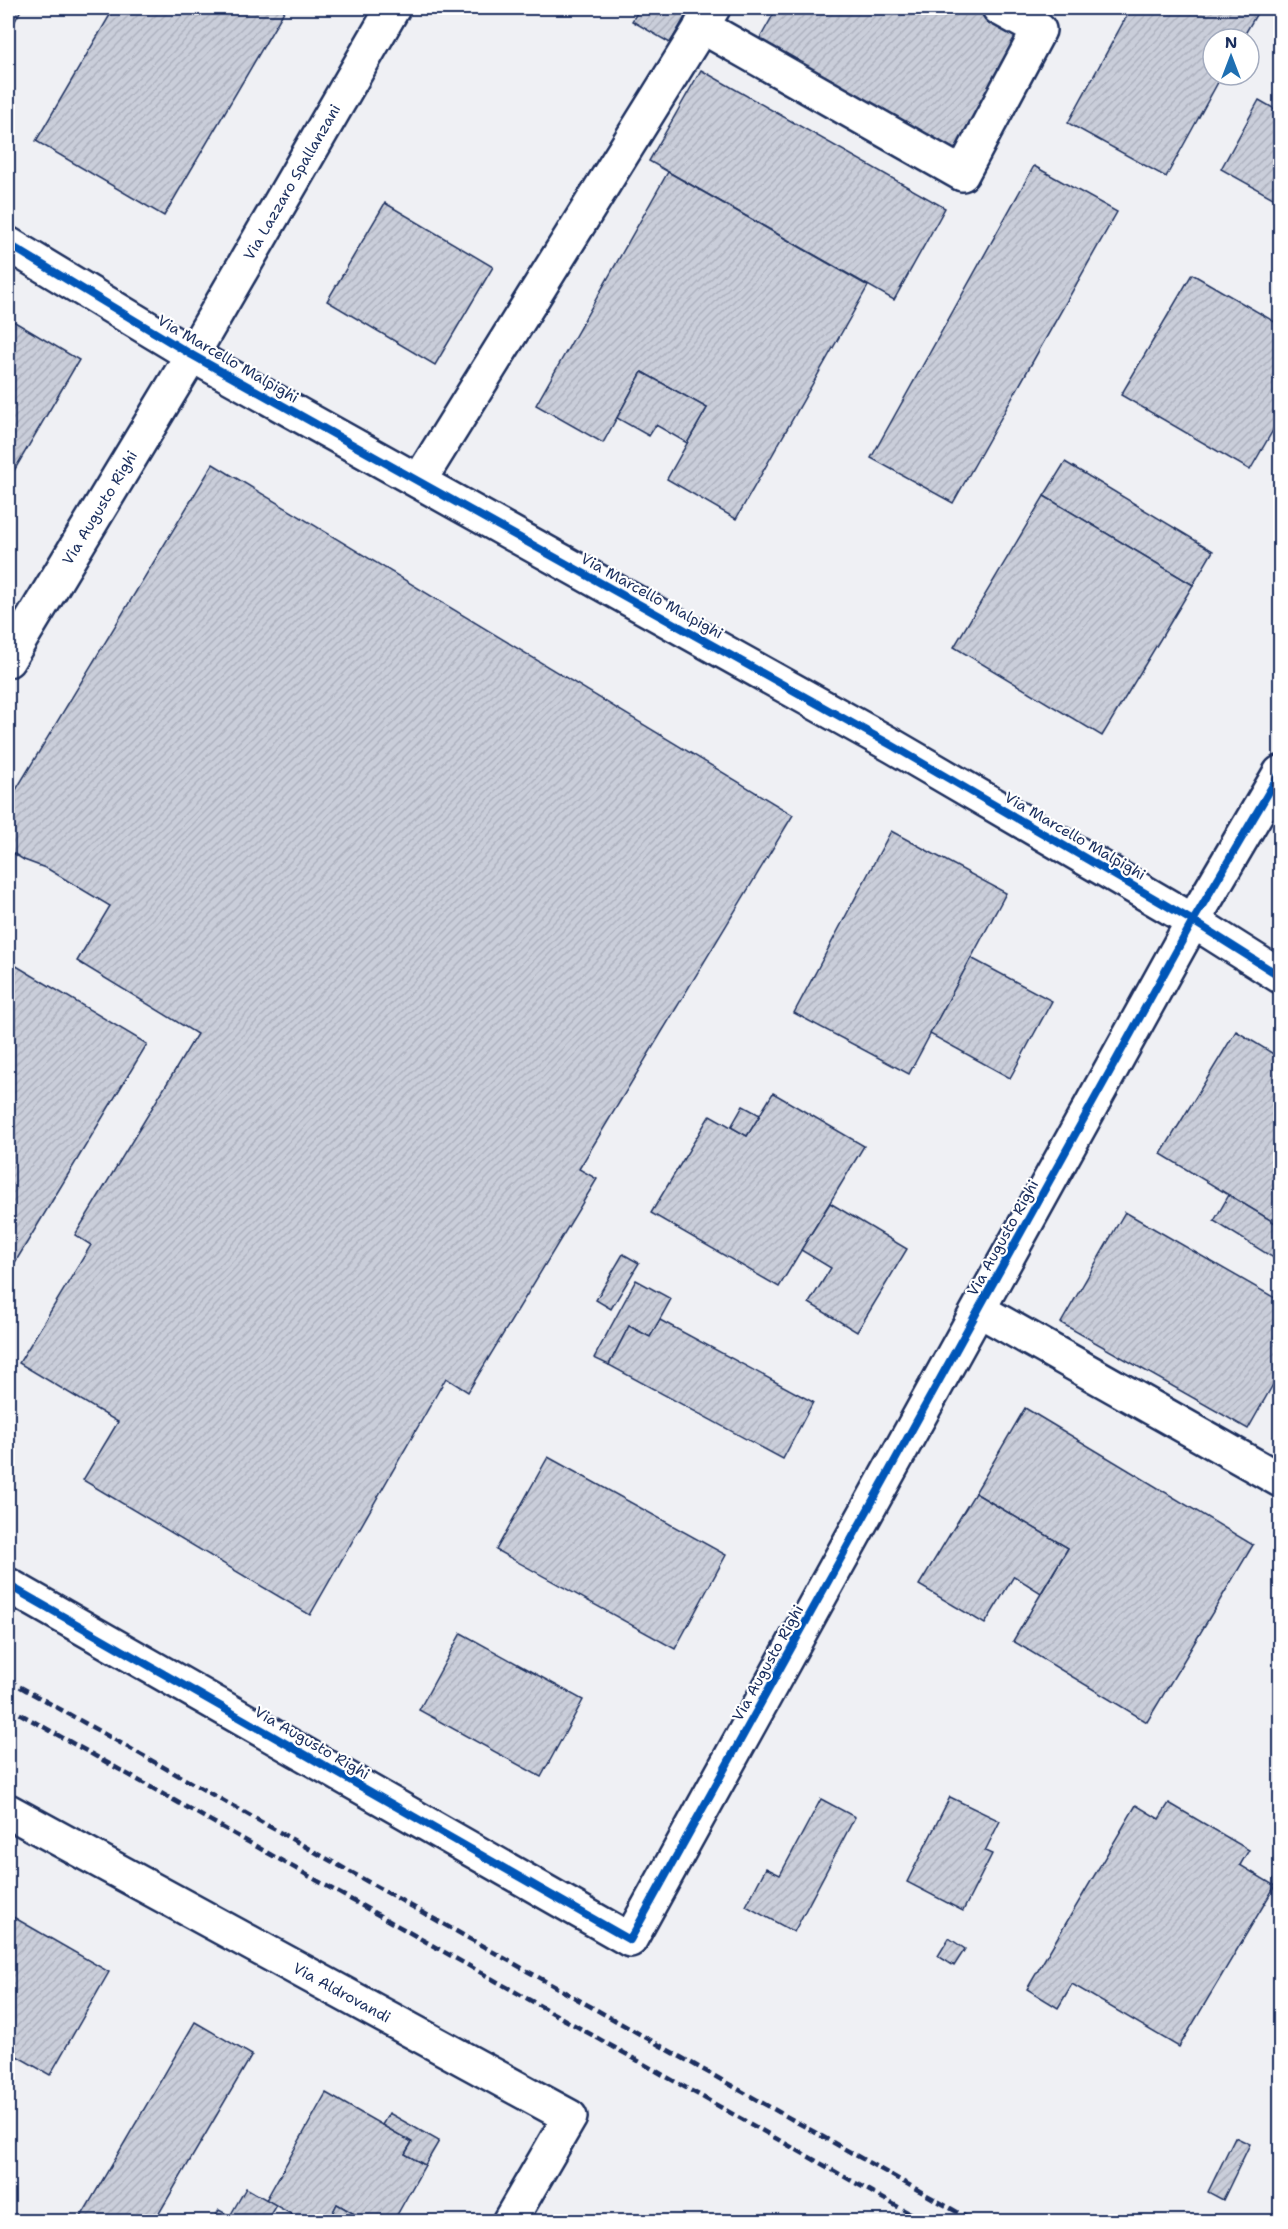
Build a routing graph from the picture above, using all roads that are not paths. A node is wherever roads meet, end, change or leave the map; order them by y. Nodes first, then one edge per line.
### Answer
1 (393, 8) edge
2 (999, 8) edge
3 (707, 17) edge
4 (8, 244) edge
5 (192, 355) junction
6 (419, 482) junction
7 (8, 660) edge
8 (1281, 773) edge
9 (1193, 921) junction
10 (1281, 976) edge
11 (979, 1310) junction
12 (1281, 1480) edge
13 (8, 1585) edge
14 (8, 1811) edge
15 (509, 2222) edge

1 - 5 street, Via Lazzaro Spallanzani
2 - 3 street
3 - 6 street
4 - 5 street, Via Marcello Malpighi
5 - 6 street, Via Marcello Malpighi
5 - 7 street, Via Augusto Righi
6 - 9 street, Via Marcello Malpighi
8 - 9 street, Via Augusto Righi
9 - 10 street, Via Marcello Malpighi
9 - 11 street, Via Augusto Righi
11 - 12 street
11 - 13 street, Via Augusto Righi
14 - 15 street, Via Aldrovandi

